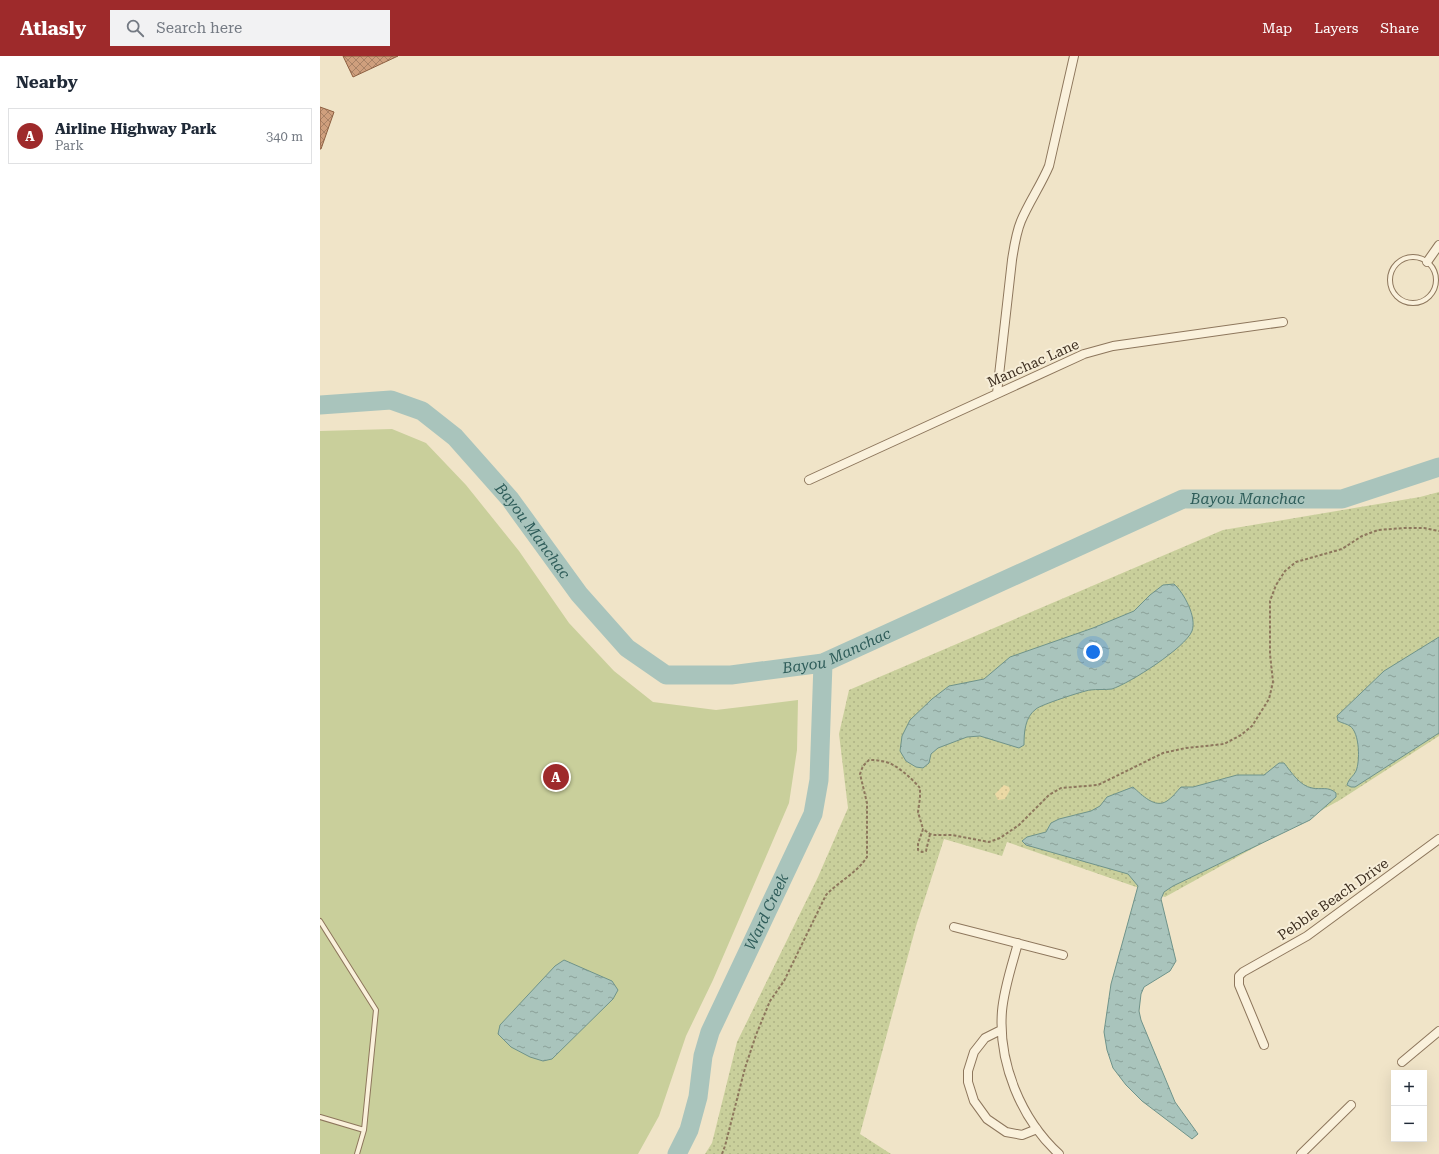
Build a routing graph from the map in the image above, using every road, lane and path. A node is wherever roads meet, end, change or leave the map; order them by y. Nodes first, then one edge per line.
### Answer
1 (1074, 56) edge
2 (1439, 245) edge
3 (1427, 262) junction
4 (1283, 322) dead end
5 (997, 393) junction
6 (809, 480) dead end
7 (1439, 531) edge
8 (923, 829) junction
9 (930, 834) junction
10 (1439, 839) edge
11 (320, 921) edge
12 (954, 927) dead end
13 (1018, 943) junction
14 (1063, 955) dead end
15 (1001, 1030) junction
16 (1439, 1031) edge
17 (1264, 1045) dead end
18 (1402, 1062) dead end
19 (1351, 1106) dead end
20 (320, 1117) edge
21 (1038, 1129) junction
22 (364, 1130) junction
23 (357, 1154) edge
24 (722, 1154) edge
25 (1059, 1154) edge
26 (1300, 1154) edge

1 - 5 street
2 - 3 street
3 - 3 lane
4 - 5 street, Manchac Lane
5 - 6 street, Manchac Lane
7 - 9 path
8 - 9 path
8 - 9 path
8 - 24 path
10 - 17 street, Pebble Beach Drive
11 - 22 lane
12 - 13 street
13 - 14 street
13 - 15 street
15 - 21 street
15 - 21 street
16 - 18 street
19 - 26 street
20 - 22 lane
21 - 25 street
22 - 23 lane

